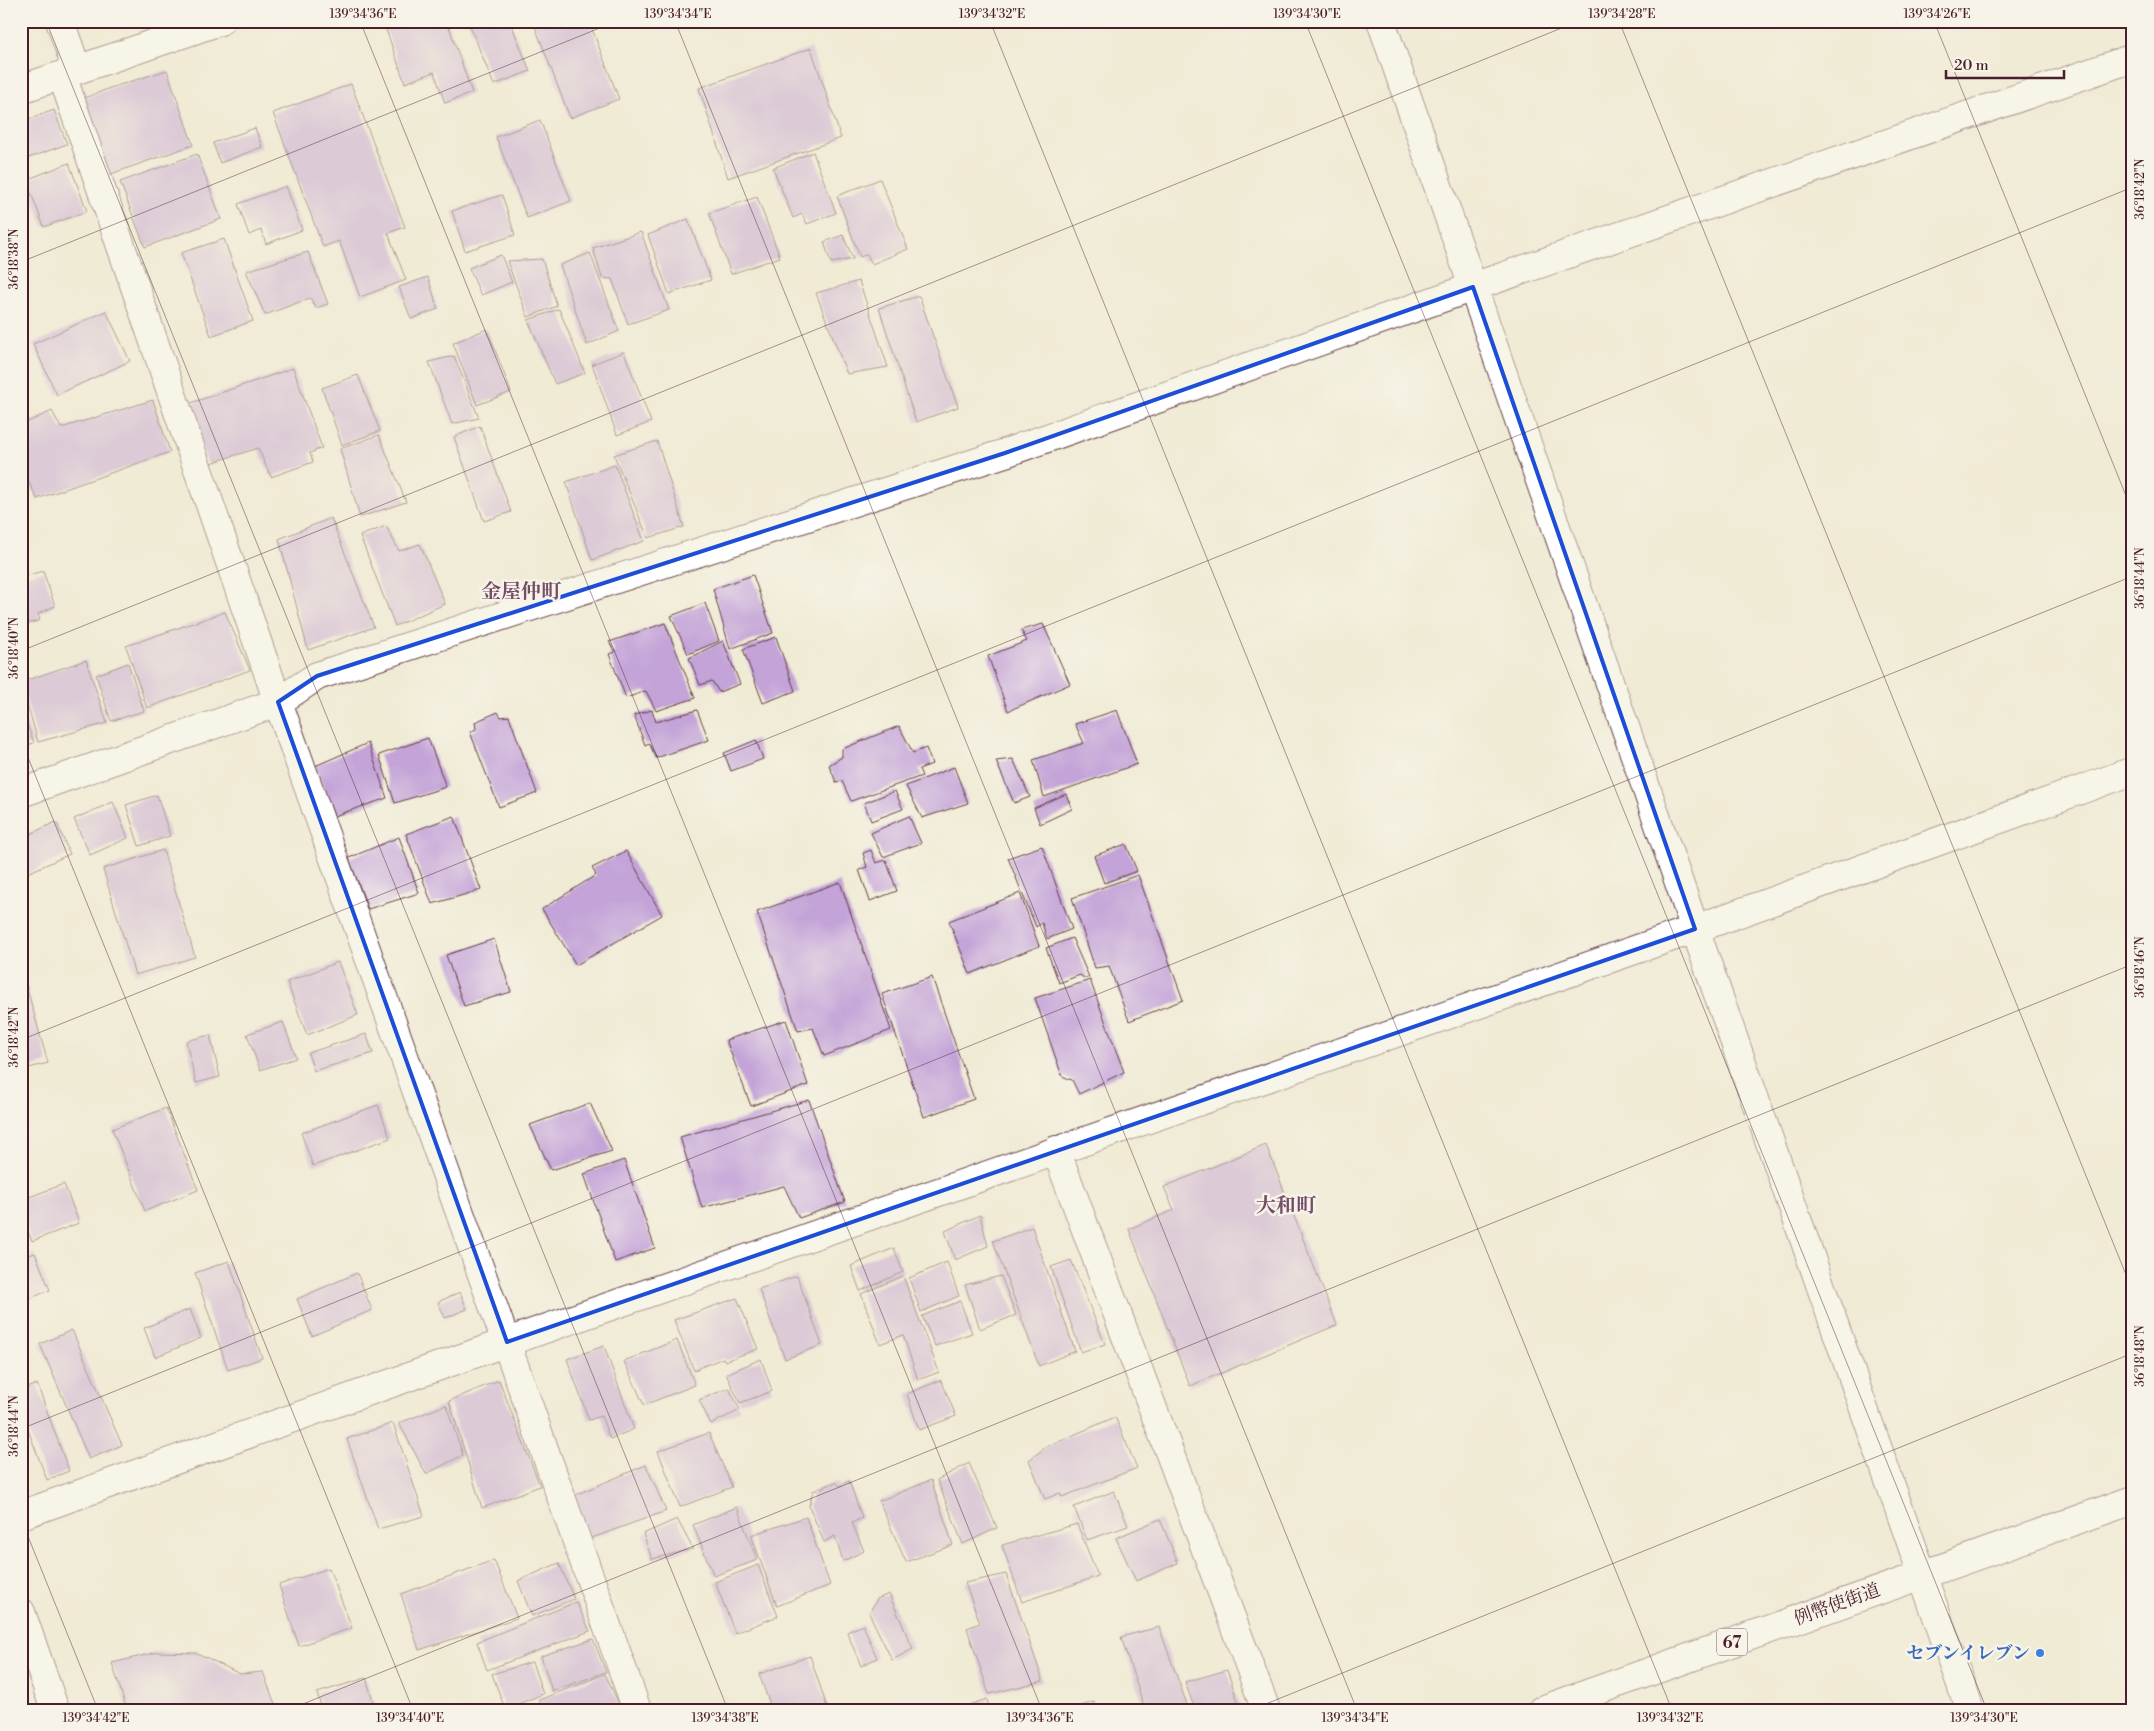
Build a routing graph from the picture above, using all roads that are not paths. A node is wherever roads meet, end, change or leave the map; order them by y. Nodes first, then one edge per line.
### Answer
1 (60, 21) edge
2 (220, 21) edge
3 (1381, 21) edge
4 (2133, 58) edge
5 (69, 73) junction
6 (21, 89) edge
7 (1473, 287) junction
8 (278, 702) junction
9 (2133, 771) edge
10 (21, 793) edge
11 (1695, 929) junction
12 (1056, 1150) junction
13 (507, 1342) junction
14 (2133, 1500) edge
15 (21, 1515) edge
16 (1922, 1574) junction
17 (21, 1612) edge
18 (55, 1710) edge
19 (637, 1710) edge
20 (1266, 1710) edge
21 (1542, 1710) edge
22 (1970, 1710) edge

1 - 5 street
2 - 5 street
3 - 7 street
4 - 7 street
5 - 6 street
5 - 8 street
7 - 8 street
7 - 11 street
8 - 10 street
8 - 13 street
9 - 11 street
11 - 12 street
11 - 16 street
12 - 13 street
12 - 20 street
13 - 15 street
13 - 19 street
14 - 16 street, 例幣使街道 / 67
16 - 21 street, 例幣使街道 / 67
16 - 22 street
17 - 18 street

